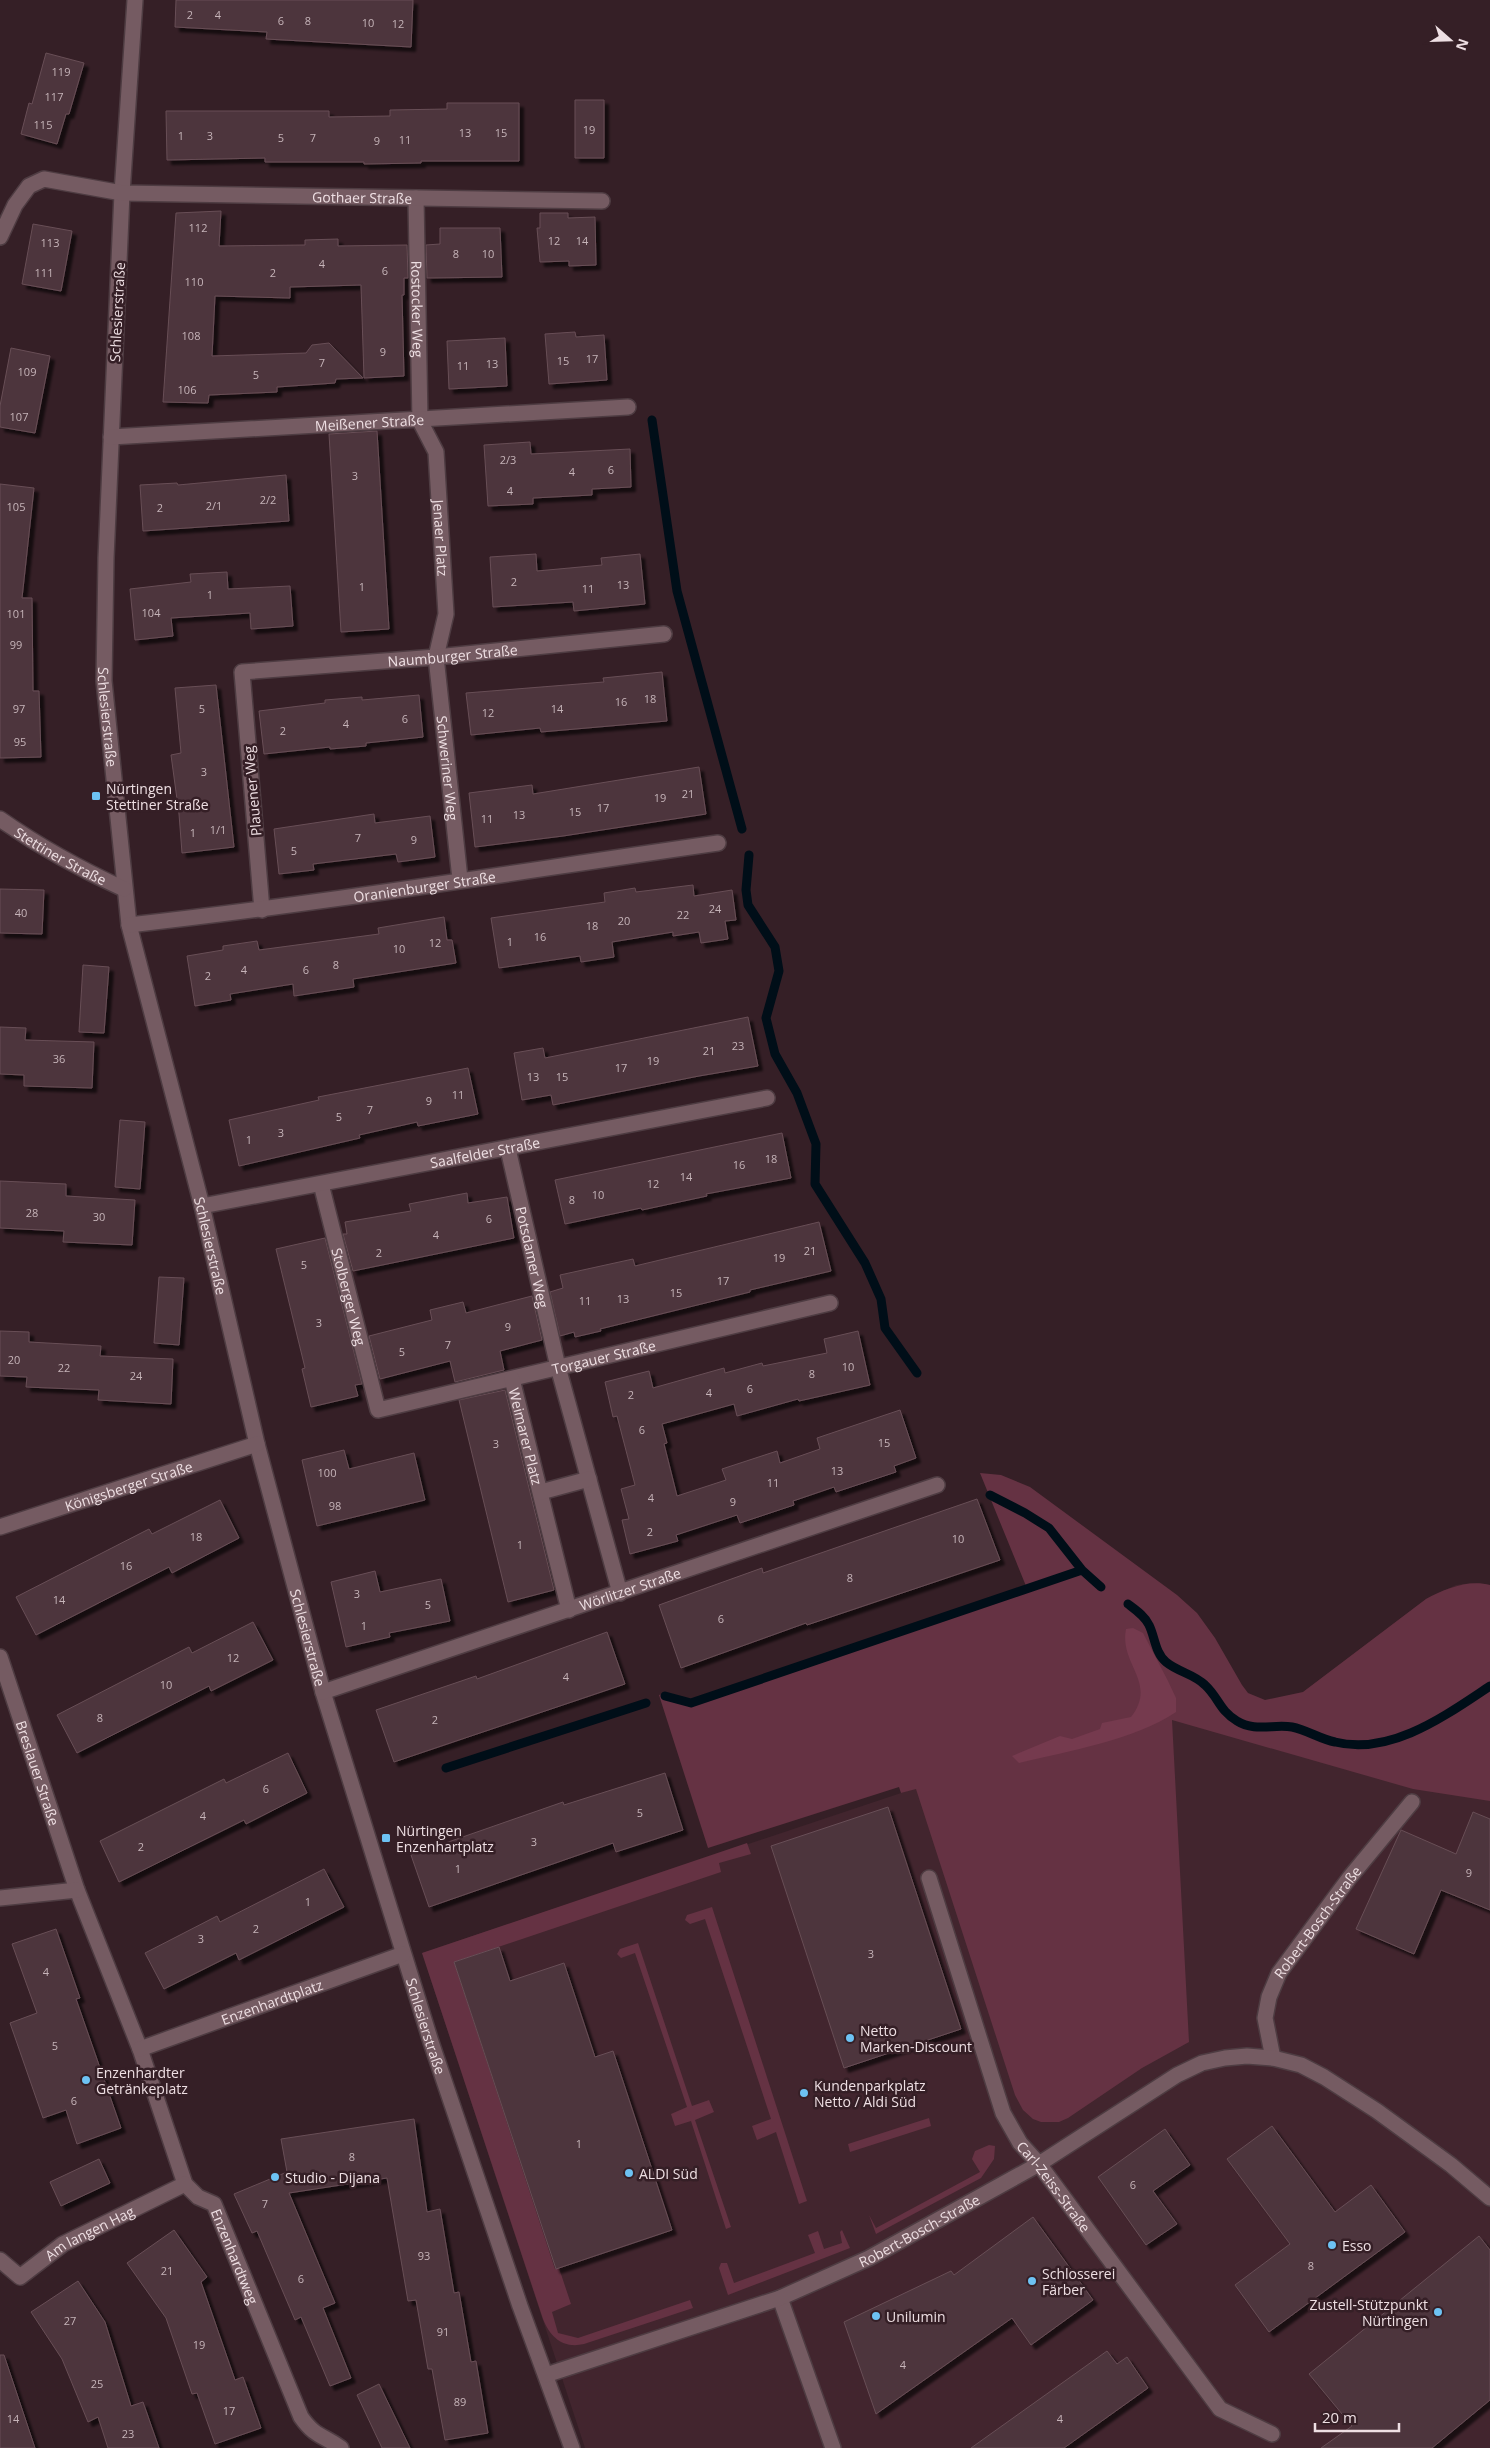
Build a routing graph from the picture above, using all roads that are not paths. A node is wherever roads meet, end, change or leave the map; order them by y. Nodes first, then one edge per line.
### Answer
1 (135, 0) edge
2 (122, 193) junction
3 (416, 198) junction
4 (602, 201) dead end
5 (0, 237) edge
6 (628, 407) dead end
7 (420, 420) junction
8 (111, 437) junction
9 (664, 634) dead end
10 (436, 657) junction
11 (242, 672) joint
12 (0, 819) edge
13 (718, 844) dead end
14 (460, 879) junction
15 (124, 889) junction
16 (262, 910) junction
17 (129, 925) junction
18 (768, 1098) dead end
19 (508, 1149) junction
20 (321, 1184) junction
21 (202, 1206) junction
22 (830, 1303) dead end
23 (558, 1367) junction
24 (512, 1379) junction
25 (378, 1410) joint
26 (257, 1444) junction
27 (589, 1479) junction
28 (937, 1485) dead end
29 (540, 1492) junction
30 (0, 1527) edge
31 (620, 1593) junction
32 (569, 1610) junction
33 (0, 1657) edge
34 (323, 1692) junction
35 (1412, 1802) dead end
36 (929, 1878) dead end
37 (77, 1890) junction
38 (0, 1898) edge
39 (403, 1954) junction
40 (140, 2049) junction
41 (1273, 2058) junction
42 (1039, 2164) junction
43 (186, 2184) junction
44 (1490, 2198) edge
45 (0, 2260) edge
46 (780, 2298) junction
47 (546, 2376) junction
48 (1272, 2434) dead end
49 (335, 2447) edge
50 (572, 2448) edge
51 (833, 2448) edge

1 - 2 street, Schlesierstraße
2 - 3 street, Gothaer Straße
2 - 5 street, Gothaer Straße
2 - 8 street, Schlesierstraße
3 - 4 street, Gothaer Straße
3 - 7 street, Rostocker Weg
6 - 7 street, Meißener Straße
7 - 8 street, Meißener Straße
7 - 10 street, Jenaer Platz
8 - 15 street, Schlesierstraße
9 - 10 street, Naumburger Straße
10 - 11 street, Naumburger Straße
10 - 14 street, Schweriner Weg
11 - 16 street, Plauener Weg
12 - 15 street, Stettiner Straße
13 - 14 street, Oranienburger Straße
14 - 16 street, Oranienburger Straße
15 - 17 street, Schlesierstraße
16 - 17 street, Oranienburger Straße
17 - 21 street, Schlesierstraße
18 - 19 street, Saalfelder Straße
19 - 20 street, Saalfelder Straße
19 - 23 street, Potsdamer Weg
20 - 21 street, Saalfelder Straße
20 - 25 street, Stolberger Weg
21 - 26 street, Schlesierstraße
22 - 23 street, Torgauer Straße
23 - 24 street, Torgauer Straße
23 - 27 street
24 - 25 street, Torgauer Straße
24 - 29 street, Weimarer Platz
26 - 30 street, Königsberger Straße
26 - 34 street, Schlesierstraße
27 - 29 street, Weimarer Platz
27 - 31 street
28 - 31 street, Wörlitzer Straße
29 - 32 street, Weimarer Platz
31 - 32 street, Wörlitzer Straße
32 - 34 street, Wörlitzer Straße
33 - 37 street, Breslauer Straße
34 - 39 street, Schlesierstraße
35 - 41 street, Robert-Bosch-Straße
36 - 42 street, Carl-Zeiss-Straße
37 - 38 street
37 - 40 street
39 - 40 street, Enzenhardtplatz
39 - 47 street, Schlesierstraße
40 - 43 street
41 - 42 street, Robert-Bosch-Straße
41 - 44 street, Robert-Bosch-Straße
42 - 46 street, Robert-Bosch-Straße
42 - 48 street, Carl-Zeiss-Straße
43 - 45 street, Am langen Hag
43 - 49 street, Enzenhardtweg
46 - 47 street, Robert-Bosch-Straße
46 - 51 street
47 - 50 street, Schlesierstraße

